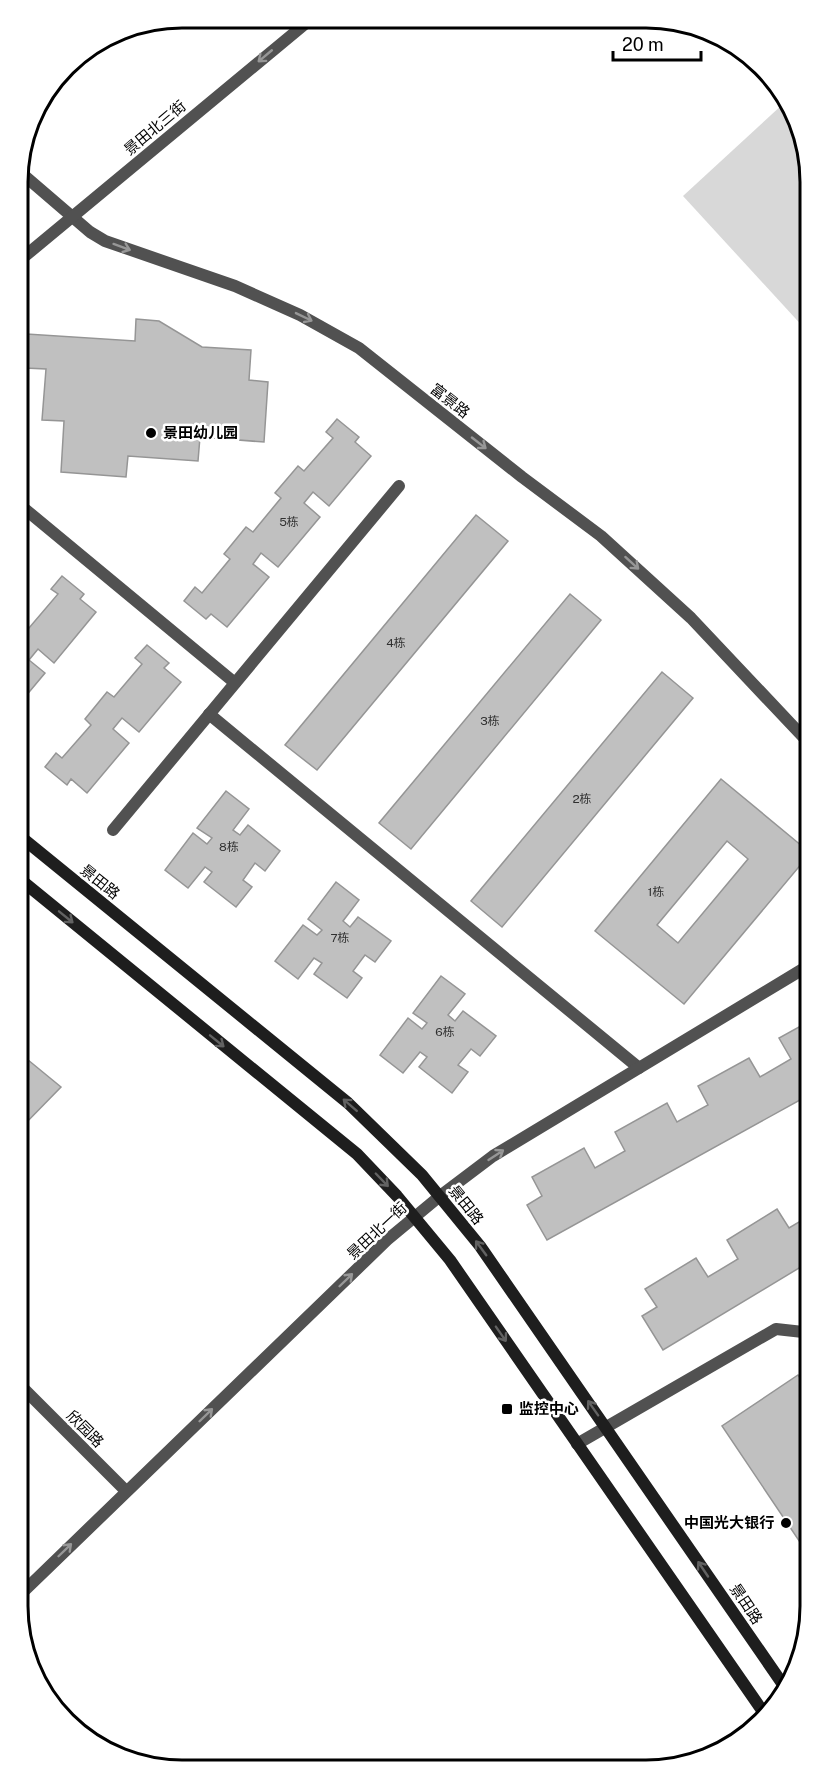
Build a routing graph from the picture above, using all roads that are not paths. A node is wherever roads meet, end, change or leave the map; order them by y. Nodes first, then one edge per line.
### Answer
1 (298, 29) edge
2 (29, 180) edge
3 (72, 217) junction
4 (29, 253) edge
5 (399, 486) dead end
6 (29, 512) edge
7 (235, 683) junction
8 (209, 714) junction
9 (800, 734) edge
10 (113, 830) dead end
11 (29, 843) edge
12 (29, 886) edge
13 (800, 971) edge
14 (639, 1068) junction
15 (440, 1196) junction
16 (415, 1216) junction
17 (800, 1332) edge
18 (28, 1393) edge
19 (606, 1426) junction
20 (577, 1444) junction
21 (126, 1491) junction
22 (28, 1587) edge
23 (781, 1681) edge
24 (761, 1708) edge

1 -> 3 street, 景田北三街
2 - 3 street, 富景路
3 - 4 street, 景田北三街
3 -> 9 street, 富景路
5 - 7 street
6 - 7 street
7 - 8 street
8 - 10 street
8 - 14 street
15 -> 11 main road, 景田路
12 -> 16 main road
13 - 14 street, 景田北一街
15 -> 14 street, 景田北一街
15 - 16 street, 景田北一街
19 -> 15 main road, 景田路
16 -> 20 main road
21 -> 16 street, 景田北一街
17 - 19 street
18 - 21 street, 欣园路
19 - 20 street
23 -> 19 main road, 景田路
20 - 24 main road
22 -> 21 street, 景田北一街

